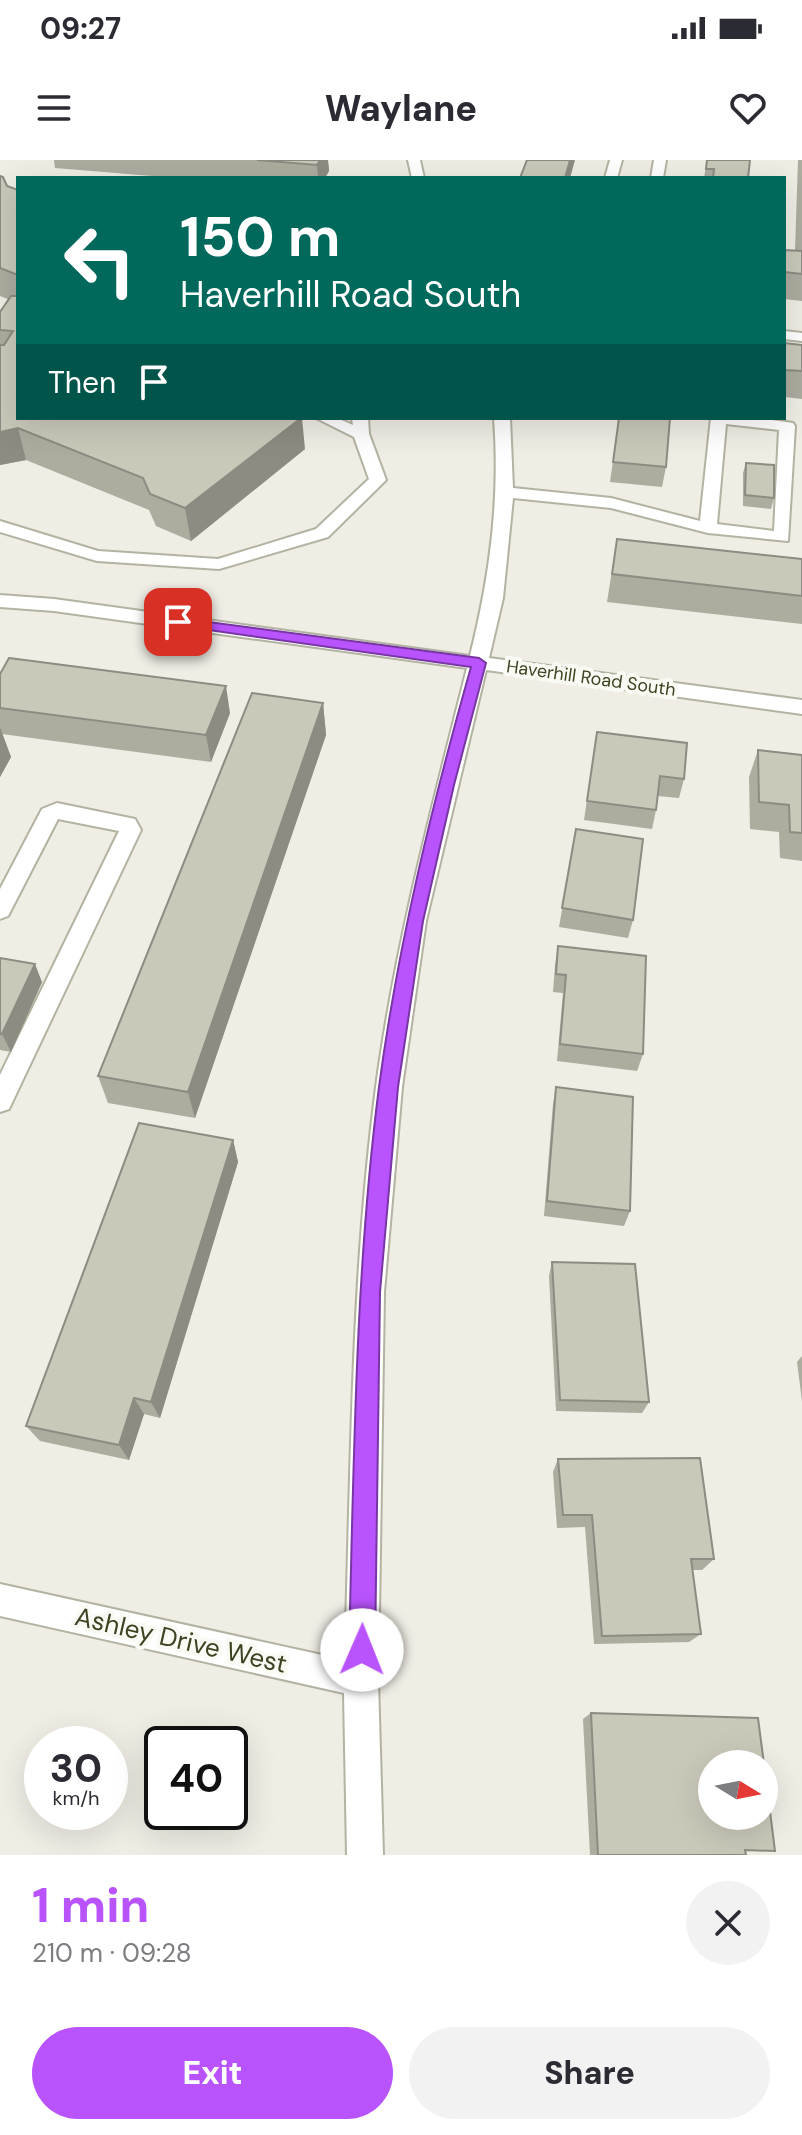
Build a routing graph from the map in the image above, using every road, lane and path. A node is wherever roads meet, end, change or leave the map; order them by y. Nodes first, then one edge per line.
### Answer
1 (333, 420) edge
2 (502, 420) edge
3 (719, 420) edge
4 (736, 420) edge
5 (360, 426) edge
6 (504, 492) junction
7 (0, 526) edge
8 (708, 528) junction
9 (0, 601) edge
10 (479, 663) junction
11 (802, 707) edge
12 (0, 910) edge
13 (0, 1101) edge
14 (0, 1600) edge
15 (361, 1680) junction
16 (365, 1855) edge

1 - 5 street
2 - 6 street
3 - 8 street
4 - 8 street
5 - 7 street
6 - 8 street
6 - 10 street
9 - 10 street, Haverhill Road South
10 - 11 street, Haverhill Road South
10 - 15 street
12 - 13 street
14 - 15 street, Ashley Drive West
15 - 16 street

